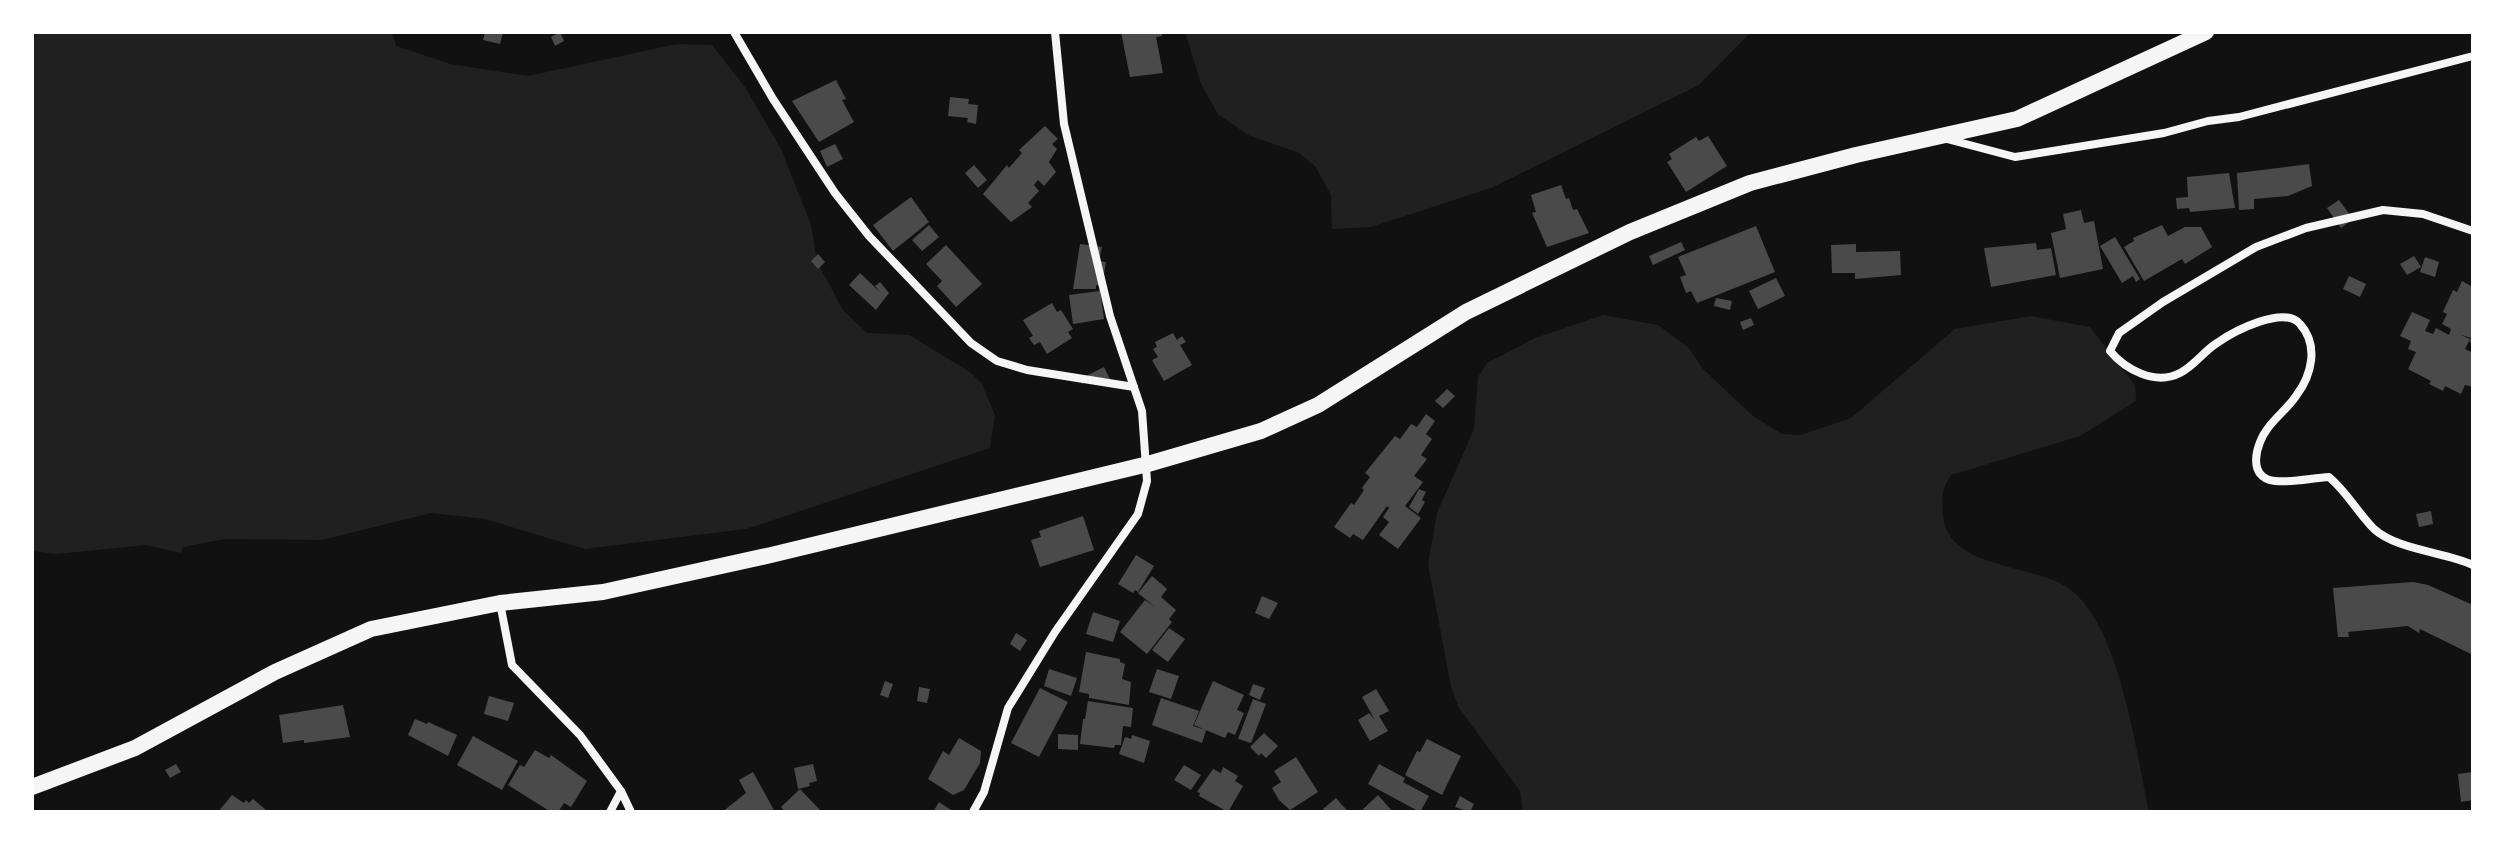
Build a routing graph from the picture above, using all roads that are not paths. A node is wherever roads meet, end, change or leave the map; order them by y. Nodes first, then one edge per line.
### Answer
1 (734, 32) edge
2 (1055, 32) edge
3 (2206, 32) edge
4 (2473, 56) edge
5 (1943, 137) junction
6 (2473, 231) edge
7 (1134, 387) junction
8 (1148, 464) junction
9 (2473, 565) edge
10 (500, 603) junction
11 (32, 787) edge
12 (621, 791) junction
13 (610, 812) edge
14 (631, 812) edge
15 (973, 812) edge

1 - 7 street
2 - 7 street
3 - 5 main road
4 - 5 street
5 - 8 main road
6 - 9 street
7 - 8 street
8 - 10 main road
8 - 15 street
10 - 11 main road
10 - 12 street
12 - 13 street
12 - 14 street

